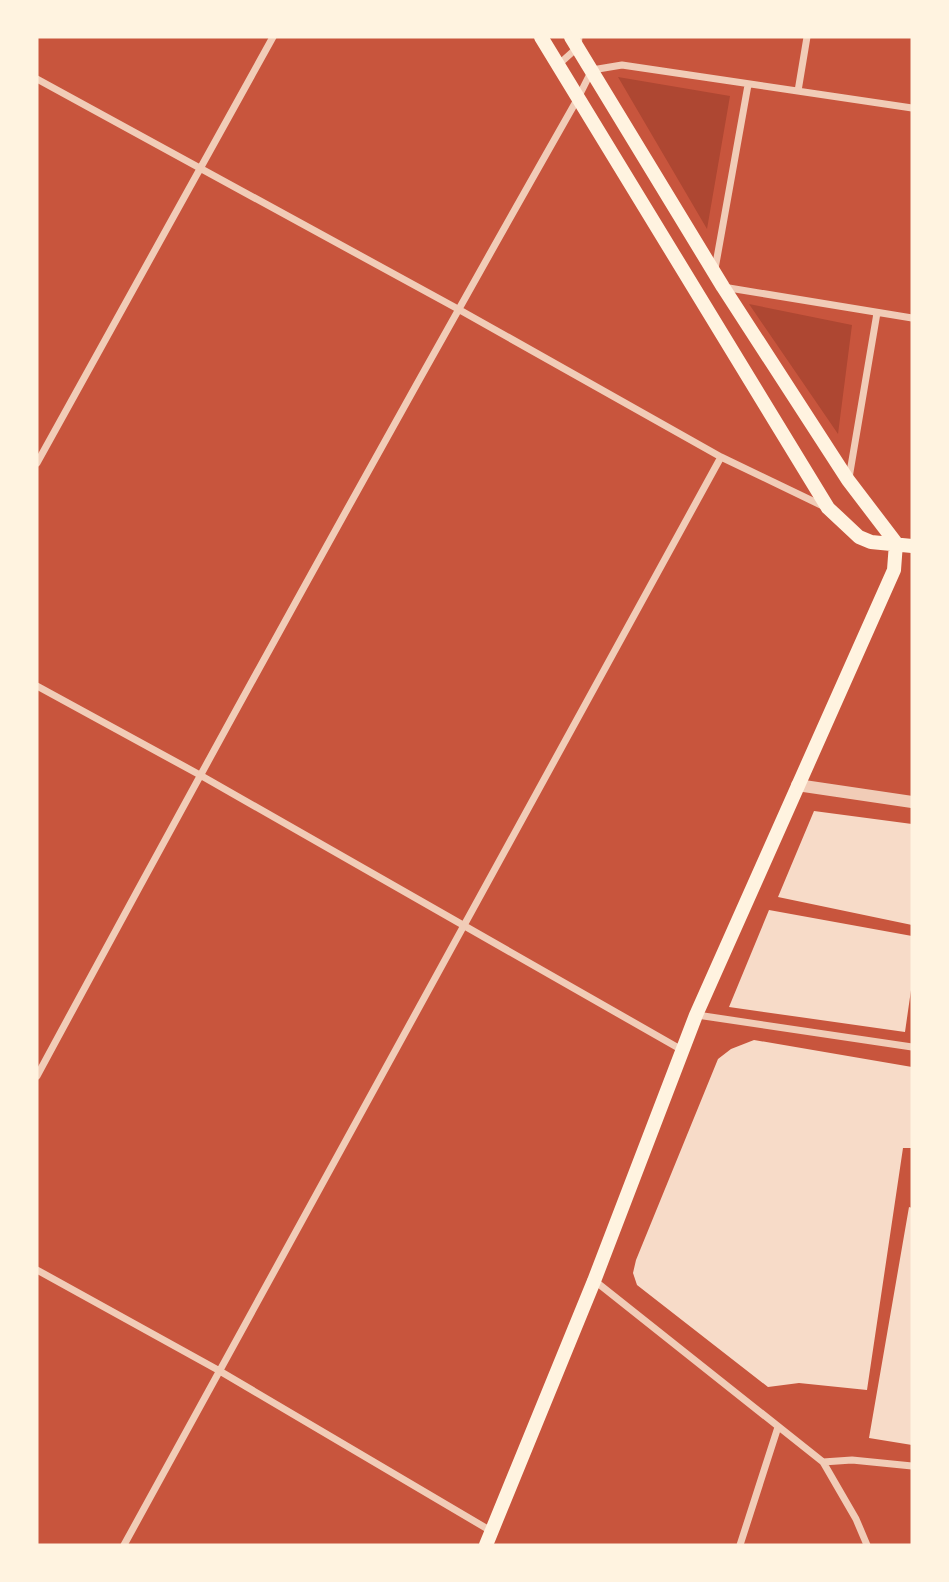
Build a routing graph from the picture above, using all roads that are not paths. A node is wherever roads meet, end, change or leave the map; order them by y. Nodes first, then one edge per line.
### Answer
1 (273, 37) edge
2 (541, 37) edge
3 (807, 37) edge
4 (576, 40) edge
5 (558, 65) junction
6 (592, 70) junction
7 (37, 79) edge
8 (748, 85) junction
9 (798, 91) junction
10 (578, 99) junction
11 (912, 108) edge
12 (200, 168) junction
13 (714, 273) junction
14 (723, 287) junction
15 (458, 309) junction
16 (877, 313) junction
17 (912, 318) edge
18 (722, 457) junction
19 (37, 463) edge
20 (848, 480) junction
21 (828, 508) junction
22 (896, 543) junction
23 (912, 546) edge
24 (37, 686) edge
25 (200, 775) junction
26 (797, 785) junction
27 (912, 802) edge
28 (465, 926) junction
29 (696, 1015) junction
30 (912, 1047) edge
31 (682, 1050) junction
32 (37, 1076) edge
33 (37, 1270) edge
34 (594, 1281) junction
35 (218, 1370) junction
36 (778, 1427) junction
37 (823, 1462) junction
38 (912, 1466) edge
39 (491, 1531) junction
40 (124, 1545) edge
41 (486, 1545) edge
42 (740, 1545) edge
43 (867, 1545) edge

1 - 12 street
2 - 5 main road
3 - 9 street
4 - 5 street
4 - 6 main road
5 - 10 main road
6 - 8 street
6 - 10 street
6 - 13 main road
7 - 12 street
8 - 9 street
8 - 13 street
9 - 11 street
10 - 15 street
10 - 21 main road
12 - 15 street
12 - 19 street
13 - 14 main road
14 - 16 street
14 - 20 main road
15 - 18 street
15 - 25 street
16 - 17 street
16 - 20 street
18 - 21 street
18 - 28 street
20 - 22 main road
21 - 22 main road
22 - 23 main road
22 - 26 main road
24 - 25 street
25 - 28 street
25 - 32 street
26 - 27 street
26 - 29 main road
28 - 31 street
28 - 35 street
29 - 30 street
29 - 31 main road
31 - 34 main road
33 - 35 street
34 - 36 street
34 - 39 main road
35 - 39 street
35 - 40 street
36 - 37 street
36 - 42 street
37 - 38 street
37 - 43 street
39 - 41 main road

